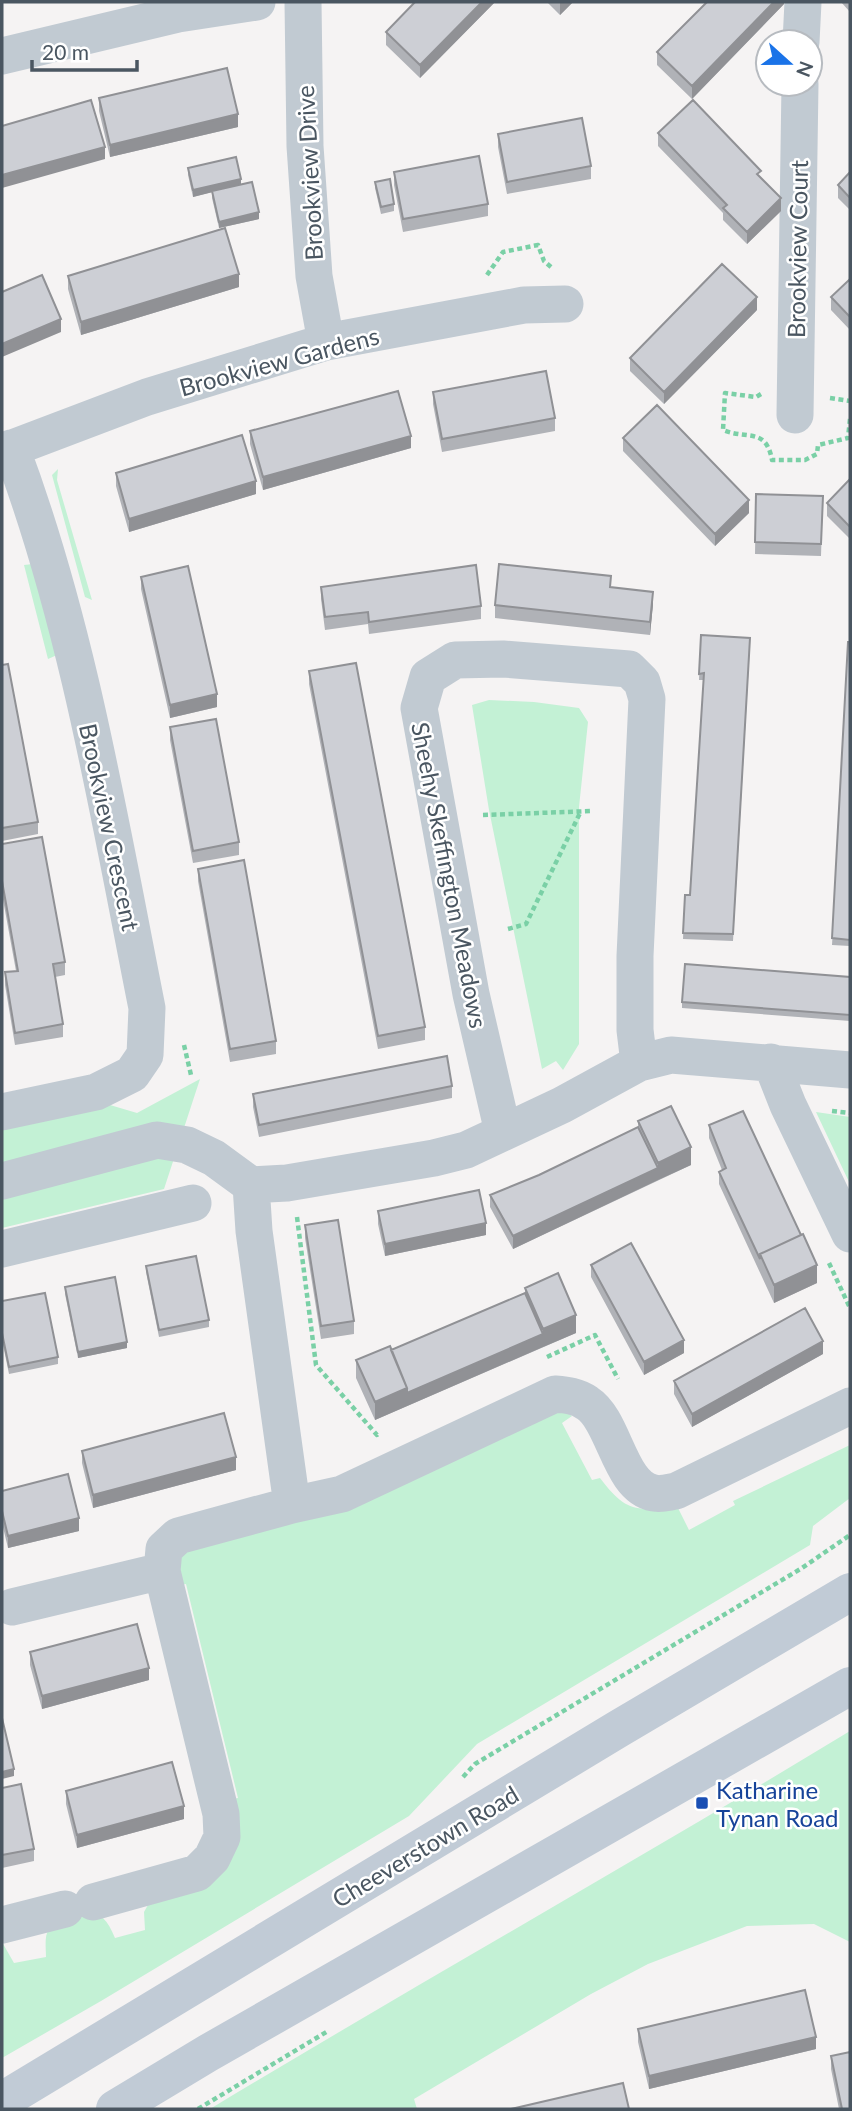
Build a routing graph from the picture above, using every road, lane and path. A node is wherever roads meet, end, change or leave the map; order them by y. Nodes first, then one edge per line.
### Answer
1 (257, 2) edge
2 (303, 2) edge
3 (803, 2) edge
4 (802, 28) edge
5 (2, 56) edge
6 (800, 98) edge
7 (484, 277) dead end
8 (562, 288) joint
9 (326, 342) junction
10 (795, 415) dead end
11 (7, 450) edge
12 (581, 811) junction
13 (593, 811) dead end
14 (483, 816) dead end
15 (508, 929) dead end
16 (181, 1033) dead end
17 (771, 1062) junction
18 (639, 1063) junction
19 (850, 1070) edge
20 (191, 1075) dead end
21 (2, 1112) edge
22 (503, 1132) junction
23 (2, 1181) edge
24 (251, 1185) junction
25 (192, 1203) dead end
26 (309, 1214) dead end
27 (850, 1234) edge
28 (2, 1249) edge
29 (535, 1363) dead end
30 (621, 1384) dead end
31 (850, 1406) edge
32 (389, 1429) dead end
33 (292, 1505) junction
34 (162, 1571) junction
35 (843, 1593) edge
36 (12, 1607) dead end
37 (850, 1686) edge
38 (2, 1925) edge
39 (2, 2101) edge
40 (115, 2109) edge

1 - 5 street
2 - 9 street, Brookview Drive
3 - 4 street
6 - 10 street, Brookview Court
7 - 8 path
8 - 9 street, Brookview Gardens
9 - 11 street, Brookview Gardens
11 - 21 street, Brookview Crescent
12 - 13 path
12 - 14 path
12 - 15 path
16 - 20 path
17 - 18 street
17 - 19 street
17 - 27 street
18 - 22 street
18 - 22 street, Sheehy Skeffington Meadows
22 - 24 street
23 - 24 street
24 - 33 street
25 - 28 street
26 - 32 path
29 - 30 path
31 - 33 street
33 - 34 street
34 - 36 street
34 - 38 street
35 - 39 main road, Cheeverstown Road
37 - 40 main road

